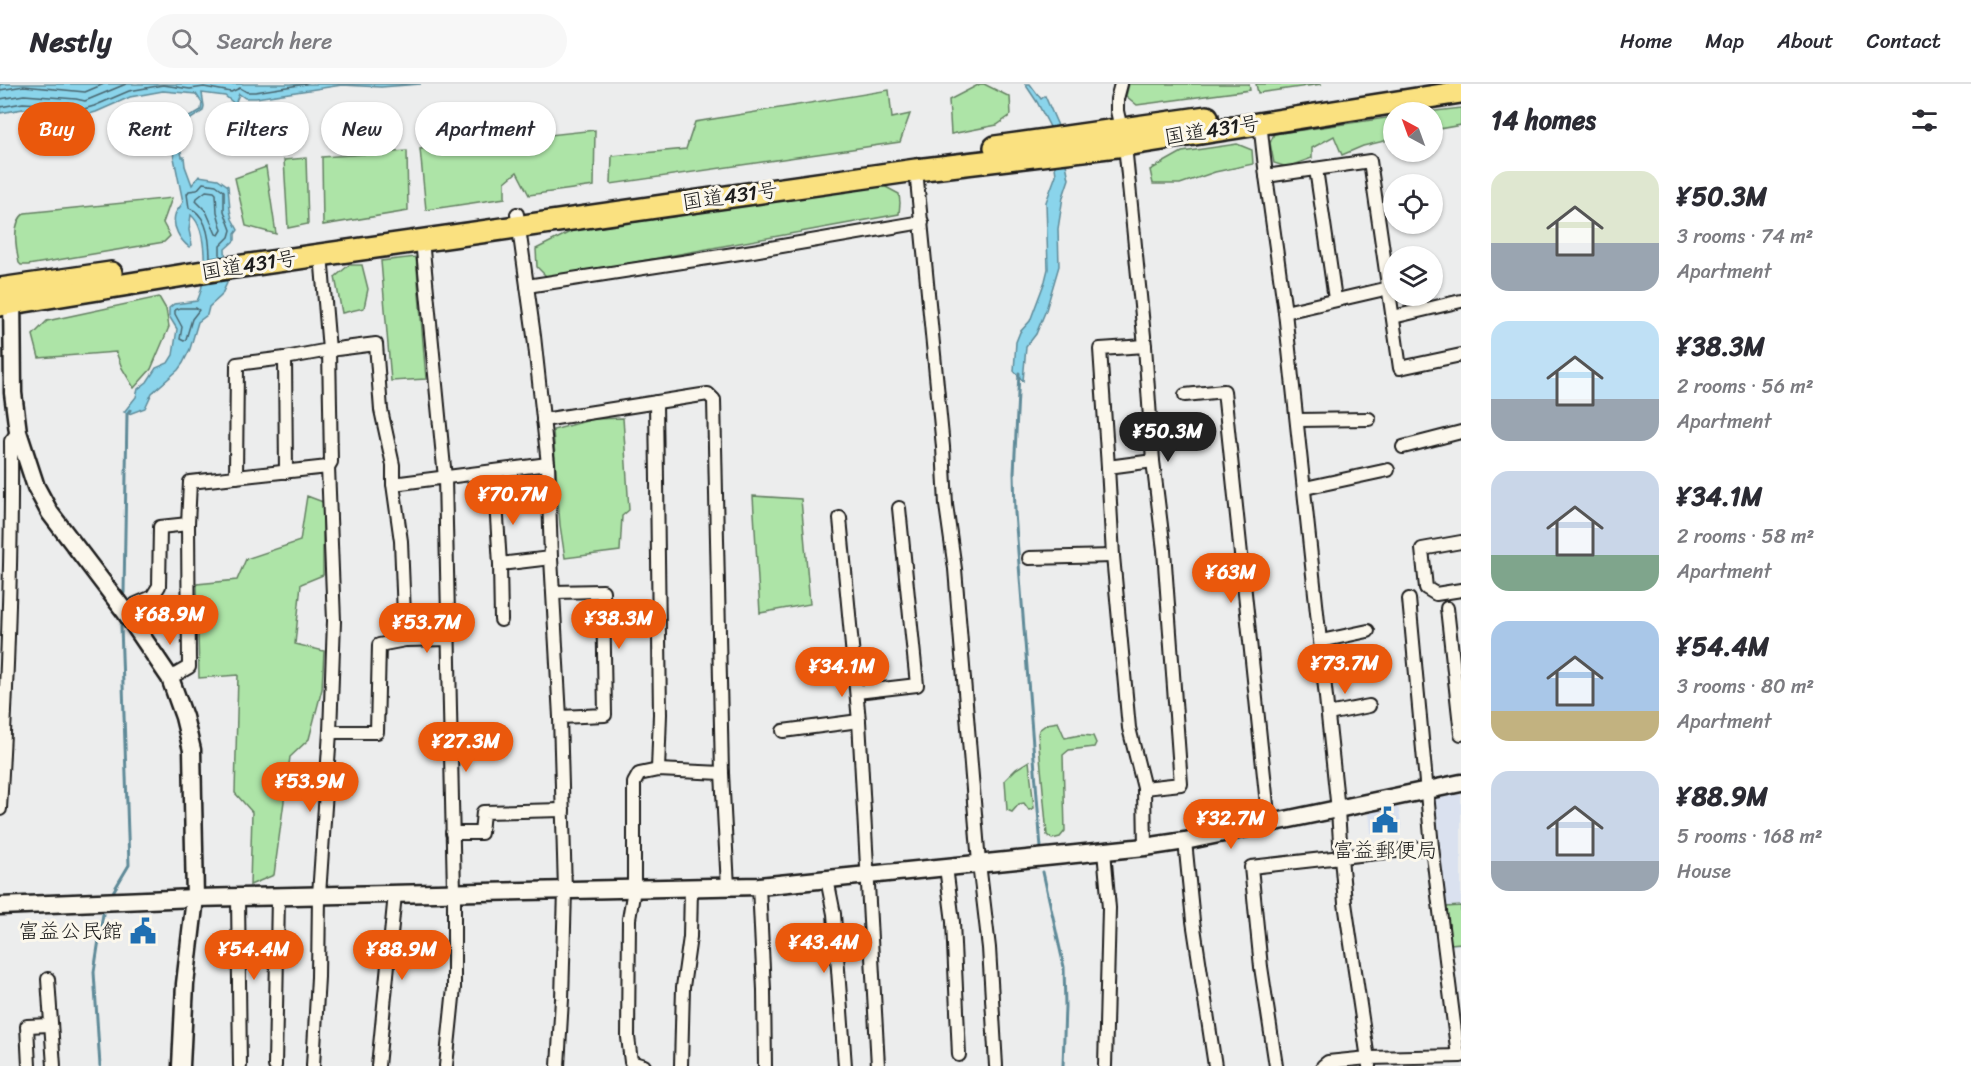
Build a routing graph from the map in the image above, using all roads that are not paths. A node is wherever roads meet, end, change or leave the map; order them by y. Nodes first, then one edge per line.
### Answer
1 (1121, 84) edge
2 (1440, 84) edge
3 (1461, 92) edge
4 (1260, 122) junction
5 (1124, 136) junction
6 (1058, 146) junction
7 (1316, 169) junction
8 (916, 170) junction
9 (1266, 176) junction
10 (517, 220) junction
11 (922, 222) junction
12 (422, 240) junction
13 (1383, 248) edge
14 (321, 254) junction
15 (228, 262) junction
16 (527, 286) junction
17 (1383, 289) edge
18 (6, 296) edge
19 (1335, 299) junction
20 (1461, 301) edge
21 (1391, 306) edge
22 (1285, 312) junction
23 (1393, 317) junction
24 (1145, 346) junction
25 (329, 350) junction
26 (1461, 355) edge
27 (285, 358) junction
28 (1185, 395) dead end
29 (656, 402) junction
30 (1369, 419) dead end
31 (543, 420) junction
32 (1298, 420) junction
33 (18, 432) junction
34 (1461, 432) edge
35 (1403, 447) dead end
36 (1153, 461) junction
37 (548, 464) junction
38 (328, 467) junction
39 (1108, 467) junction
40 (1388, 470) dead end
41 (494, 471) junction
42 (286, 472) junction
43 (236, 477) junction
44 (446, 478) junction
45 (393, 484) junction
46 (1305, 488) junction
47 (899, 508) dead end
48 (840, 518) dead end
49 (188, 524) junction
50 (1461, 542) edge
51 (1113, 556) junction
52 (551, 558) junction
53 (1029, 558) dead end
54 (500, 564) junction
55 (1461, 590) edge
56 (553, 592) junction
57 (1409, 599) dead end
58 (1447, 608) dead end
59 (126, 613) junction
60 (501, 620) dead end
61 (1368, 631) dead end
62 (449, 639) junction
63 (405, 640) junction
64 (1321, 641) junction
65 (170, 678) junction
66 (856, 692) junction
67 (1369, 705) dead end
68 (1328, 714) junction
69 (560, 717) junction
70 (859, 721) junction
71 (783, 731) dead end
72 (330, 732) junction
73 (1461, 734) edge
74 (658, 770) junction
75 (722, 773) junction
76 (1461, 783) edge
77 (1144, 788) junction
78 (1426, 790) junction
79 (0, 809) edge
80 (563, 810) junction
81 (1338, 810) junction
82 (1269, 824) junction
83 (452, 833) junction
84 (1185, 841) junction
85 (1145, 847) junction
86 (1432, 847) junction
87 (1104, 851) junction
88 (1341, 857) junction
89 (979, 863) junction
90 (946, 867) junction
91 (867, 876) junction
92 (827, 879) junction
93 (759, 886) junction
94 (728, 887) junction
95 (691, 888) junction
96 (634, 889) junction
97 (565, 890) junction
98 (454, 892) junction
99 (395, 894) junction
100 (320, 895) junction
101 (278, 896) junction
102 (238, 897) junction
103 (195, 898) junction
104 (0, 906) edge
105 (48, 979) dead end
106 (50, 1025) junction
107 (959, 1055) dead end
108 (1460, 1056) edge
109 (1368, 1062) edge
110 (29, 1066) edge
111 (54, 1066) edge
112 (181, 1066) edge
113 (240, 1066) edge
114 (275, 1066) edge
115 (313, 1066) edge
116 (378, 1066) edge
117 (446, 1066) edge
118 (558, 1066) edge
119 (644, 1066) edge
120 (681, 1066) edge
121 (765, 1066) edge
122 (845, 1066) edge
123 (878, 1066) edge
124 (996, 1066) edge
125 (1105, 1066) edge
126 (1215, 1066) edge
127 (1276, 1066) edge
128 (1323, 1066) edge

1 - 5 street
2 - 5 highway, 国道431号
3 - 4 highway, 国道431号
4 - 5 highway, 国道431号
4 - 9 street
5 - 6 highway, 国道431号
5 - 24 street
6 - 8 highway, 国道431号
6 - 10 highway, 国道431号
7 - 9 street
7 - 13 street
7 - 19 street
8 - 10 highway, 国道431号
8 - 11 street
9 - 22 street
10 - 12 highway, 国道431号
10 - 15 highway, 国道431号
10 - 16 street
11 - 16 street
11 - 89 street
12 - 14 highway, 国道431号
12 - 44 street
14 - 15 highway, 国道431号
14 - 25 street
15 - 18 highway, 国道431号
16 - 31 street
17 - 19 street
18 - 33 street
19 - 22 street
20 - 23 street
21 - 23 street
22 - 32 street
23 - 26 street
24 - 36 street
24 - 39 street
25 - 27 street
25 - 38 street
25 - 45 street
27 - 42 street
27 - 43 street
28 - 82 street
29 - 31 street
29 - 74 street
29 - 75 street
30 - 32 street
31 - 37 street
32 - 46 street
33 - 59 street
33 - 79 street
34 - 35 street
36 - 39 street
36 - 77 street
37 - 41 street
37 - 52 street
38 - 42 street
38 - 72 street
39 - 51 street
40 - 46 street
41 - 44 street
41 - 54 street
42 - 43 street
43 - 49 street
44 - 45 street
44 - 62 street
45 - 63 street
46 - 64 street
47 - 66 street
48 - 66 street
49 - 59 street
49 - 65 street
50 - 55 street
51 - 53 street
51 - 77 street
52 - 54 street
52 - 56 street
54 - 60 street
56 - 69 street
56 - 69 street
57 - 78 street
58 - 73 street
59 - 65 street
61 - 64 street
62 - 63 street
62 - 83 street
63 - 72 street
64 - 68 street
65 - 103 street
66 - 70 street
67 - 68 street
68 - 81 street
69 - 80 street
70 - 71 street
70 - 91 street
72 - 100 street
74 - 75 street
74 - 96 street
75 - 94 street
76 - 78 street
77 - 85 street
78 - 81 street
78 - 86 street
80 - 83 street
80 - 97 street
81 - 82 street
81 - 88 street
82 - 84 street
83 - 98 street
84 - 85 street
84 - 126 street
85 - 87 street
86 - 88 street
86 - 108 street
87 - 89 street
87 - 125 street
88 - 109 street
88 - 127 street
89 - 90 street
89 - 124 street
90 - 91 street
90 - 107 street
91 - 92 street
91 - 123 street
92 - 93 street
92 - 122 street
93 - 94 street
93 - 121 street
94 - 95 street
95 - 96 street
95 - 120 street
96 - 97 street
96 - 119 street
97 - 98 street
97 - 118 street
98 - 99 street
98 - 117 street
99 - 100 street
99 - 116 street
100 - 101 street
100 - 115 street
101 - 102 street
101 - 114 street
102 - 103 street
102 - 113 street
103 - 104 street
103 - 112 street
105 - 106 street
106 - 110 street
106 - 111 street
108 - 109 street
109 - 128 street

